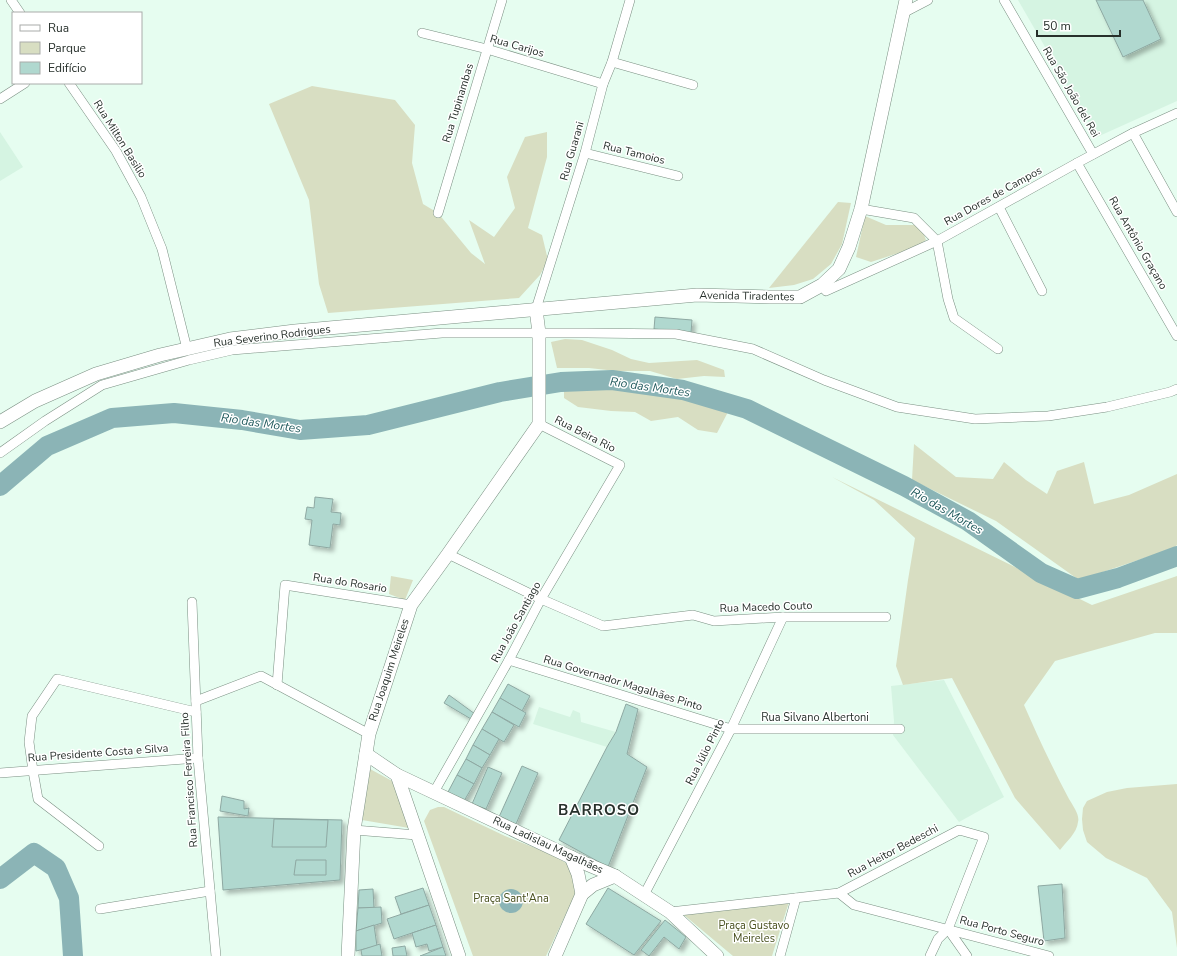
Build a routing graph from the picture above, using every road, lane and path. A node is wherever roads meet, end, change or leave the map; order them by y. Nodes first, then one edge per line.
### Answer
1 (12, 0) edge
2 (502, 0) edge
3 (630, 0) edge
4 (906, 0) edge
5 (928, 0) edge
6 (1004, 0) edge
7 (19, 12) edge
8 (903, 13) junction
9 (422, 33) dead end
10 (487, 49) junction
11 (612, 62) junction
12 (23, 84) edge
13 (69, 84) edge
14 (603, 84) junction
15 (693, 85) dead end
16 (0, 99) edge
17 (1177, 113) edge
18 (1133, 133) junction
19 (585, 153) junction
20 (1093, 154) junction
21 (1077, 163) junction
22 (678, 176) dead end
23 (999, 207) junction
24 (861, 209) junction
25 (1177, 212) edge
26 (438, 213) dead end
27 (938, 241) junction
28 (822, 284) junction
29 (1042, 291) dead end
30 (536, 309) junction
31 (539, 333) junction
32 (1177, 336) edge
33 (187, 349) junction
34 (998, 349) dead end
35 (1177, 389) edge
36 (0, 422) edge
37 (539, 424) junction
38 (0, 453) edge
39 (620, 465) joint
40 (448, 554) junction
41 (541, 599) junction
42 (192, 602) dead end
43 (411, 605) junction
44 (783, 617) junction
45 (886, 617) dead end
46 (509, 660) junction
47 (277, 685) junction
48 (196, 701) junction
49 (196, 712) junction
50 (730, 728) junction
51 (900, 729) dead end
52 (369, 734) junction
53 (366, 754) junction
54 (198, 758) junction
55 (33, 771) junction
56 (0, 773) edge
57 (397, 775) junction
58 (434, 792) junction
59 (354, 830) junction
60 (417, 835) junction
61 (99, 846) dead end
62 (571, 857) junction
63 (615, 876) junction
64 (210, 891) junction
65 (839, 893) junction
66 (582, 894) junction
67 (644, 895) junction
68 (796, 898) junction
69 (100, 908) dead end
70 (670, 912) junction
71 (948, 929) junction
72 (216, 956) edge
73 (348, 956) edge
74 (459, 956) edge
75 (555, 956) edge
76 (717, 956) edge
77 (780, 956) edge
78 (930, 956) edge
79 (967, 956) edge
80 (1049, 956) edge

1 - 7 street
2 - 10 street, Rua Tupinambas
3 - 11 street, Rua Guarani
4 - 8 street, Avenida Tiradentes
5 - 8 street
6 - 20 street, Rua São João del Rei
8 - 24 street, Avenida Tiradentes
9 - 10 street, Rua Carijos
10 - 14 street, Rua Carijos
10 - 26 street, Rua Tupinambas
11 - 14 street, Rua Guarani
11 - 15 street
12 - 16 street
13 - 33 street, Rua Milton Basilio
14 - 19 street, Rua Guarani
17 - 18 street, Rua Dores de Campos
18 - 20 street, Rua Dores de Campos
18 - 25 street
19 - 22 street, Rua Tamoios
19 - 30 street, Rua Guarani
20 - 21 street, Rua Dores de Campos
21 - 23 street, Rua Dores de Campos
21 - 32 street, Rua Antônio Graçano
23 - 27 street, Rua Dores de Campos
23 - 29 street
24 - 27 street
24 - 28 street, Avenida Tiradentes
27 - 28 street, Rua Dores de Campos
27 - 34 street
28 - 30 street, Avenida Tiradentes
30 - 31 street
30 - 33 street, Rua Severino Rodrigues
31 - 35 street
31 - 37 street
31 - 38 street
33 - 36 street, Rua Severino Rodrigues
37 - 39 street, Rua Beira Rio
37 - 40 street, Rua Joaquim Meireles
39 - 41 street, Rua João Santiago
40 - 41 street, Rua Macedo Couto
40 - 43 street, Rua Joaquim Meireles
41 - 44 street, Rua Macedo Couto
41 - 46 street, Rua João Santiago
42 - 48 street, Rua Francisco Ferreira Filho
43 - 47 street, Rua do Rosario
43 - 52 street, Rua Joaquim Meireles
44 - 45 street, Rua Macedo Couto
44 - 50 street, Rua Júlio Pinto
46 - 50 street, Rua Governador Magalhães Pinto
46 - 58 street, Rua João Santiago
47 - 48 street
47 - 52 street
48 - 49 street, Rua Francisco Ferreira Filho
49 - 54 street, Rua Francisco Ferreira Filho
49 - 55 street
50 - 51 street, Rua Silvano Albertoni
50 - 67 street, Rua Júlio Pinto
52 - 53 street, Rua Joaquim Meireles
53 - 57 street, Rua Ladislau Magalhães
53 - 59 street, Rua Joaquim Meireles
54 - 55 street, Rua Presidente Costa e Silva
54 - 64 street, Rua Francisco Ferreira Filho
55 - 56 street, Rua Presidente Costa e Silva
55 - 61 street
57 - 58 street, Rua Ladislau Magalhães
57 - 60 street
58 - 62 street, Rua Ladislau Magalhães
59 - 60 street
59 - 73 street, Rua Joaquim Meireles
60 - 74 street
62 - 63 street, Rua Ladislau Magalhães
62 - 66 street
63 - 66 street
63 - 67 street, Rua Ladislau Magalhães
64 - 69 street
64 - 72 street, Rua Francisco Ferreira Filho
65 - 68 street
65 - 71 street, Rua Porto Seguro
65 - 71 street, Rua Heitor Bedeschi
66 - 75 street
67 - 70 street, Rua Ladislau Magalhães
68 - 70 street
68 - 77 street
70 - 76 street, Rua Ladislau Magalhães
71 - 78 street
71 - 79 street
71 - 80 street, Rua Porto Seguro

